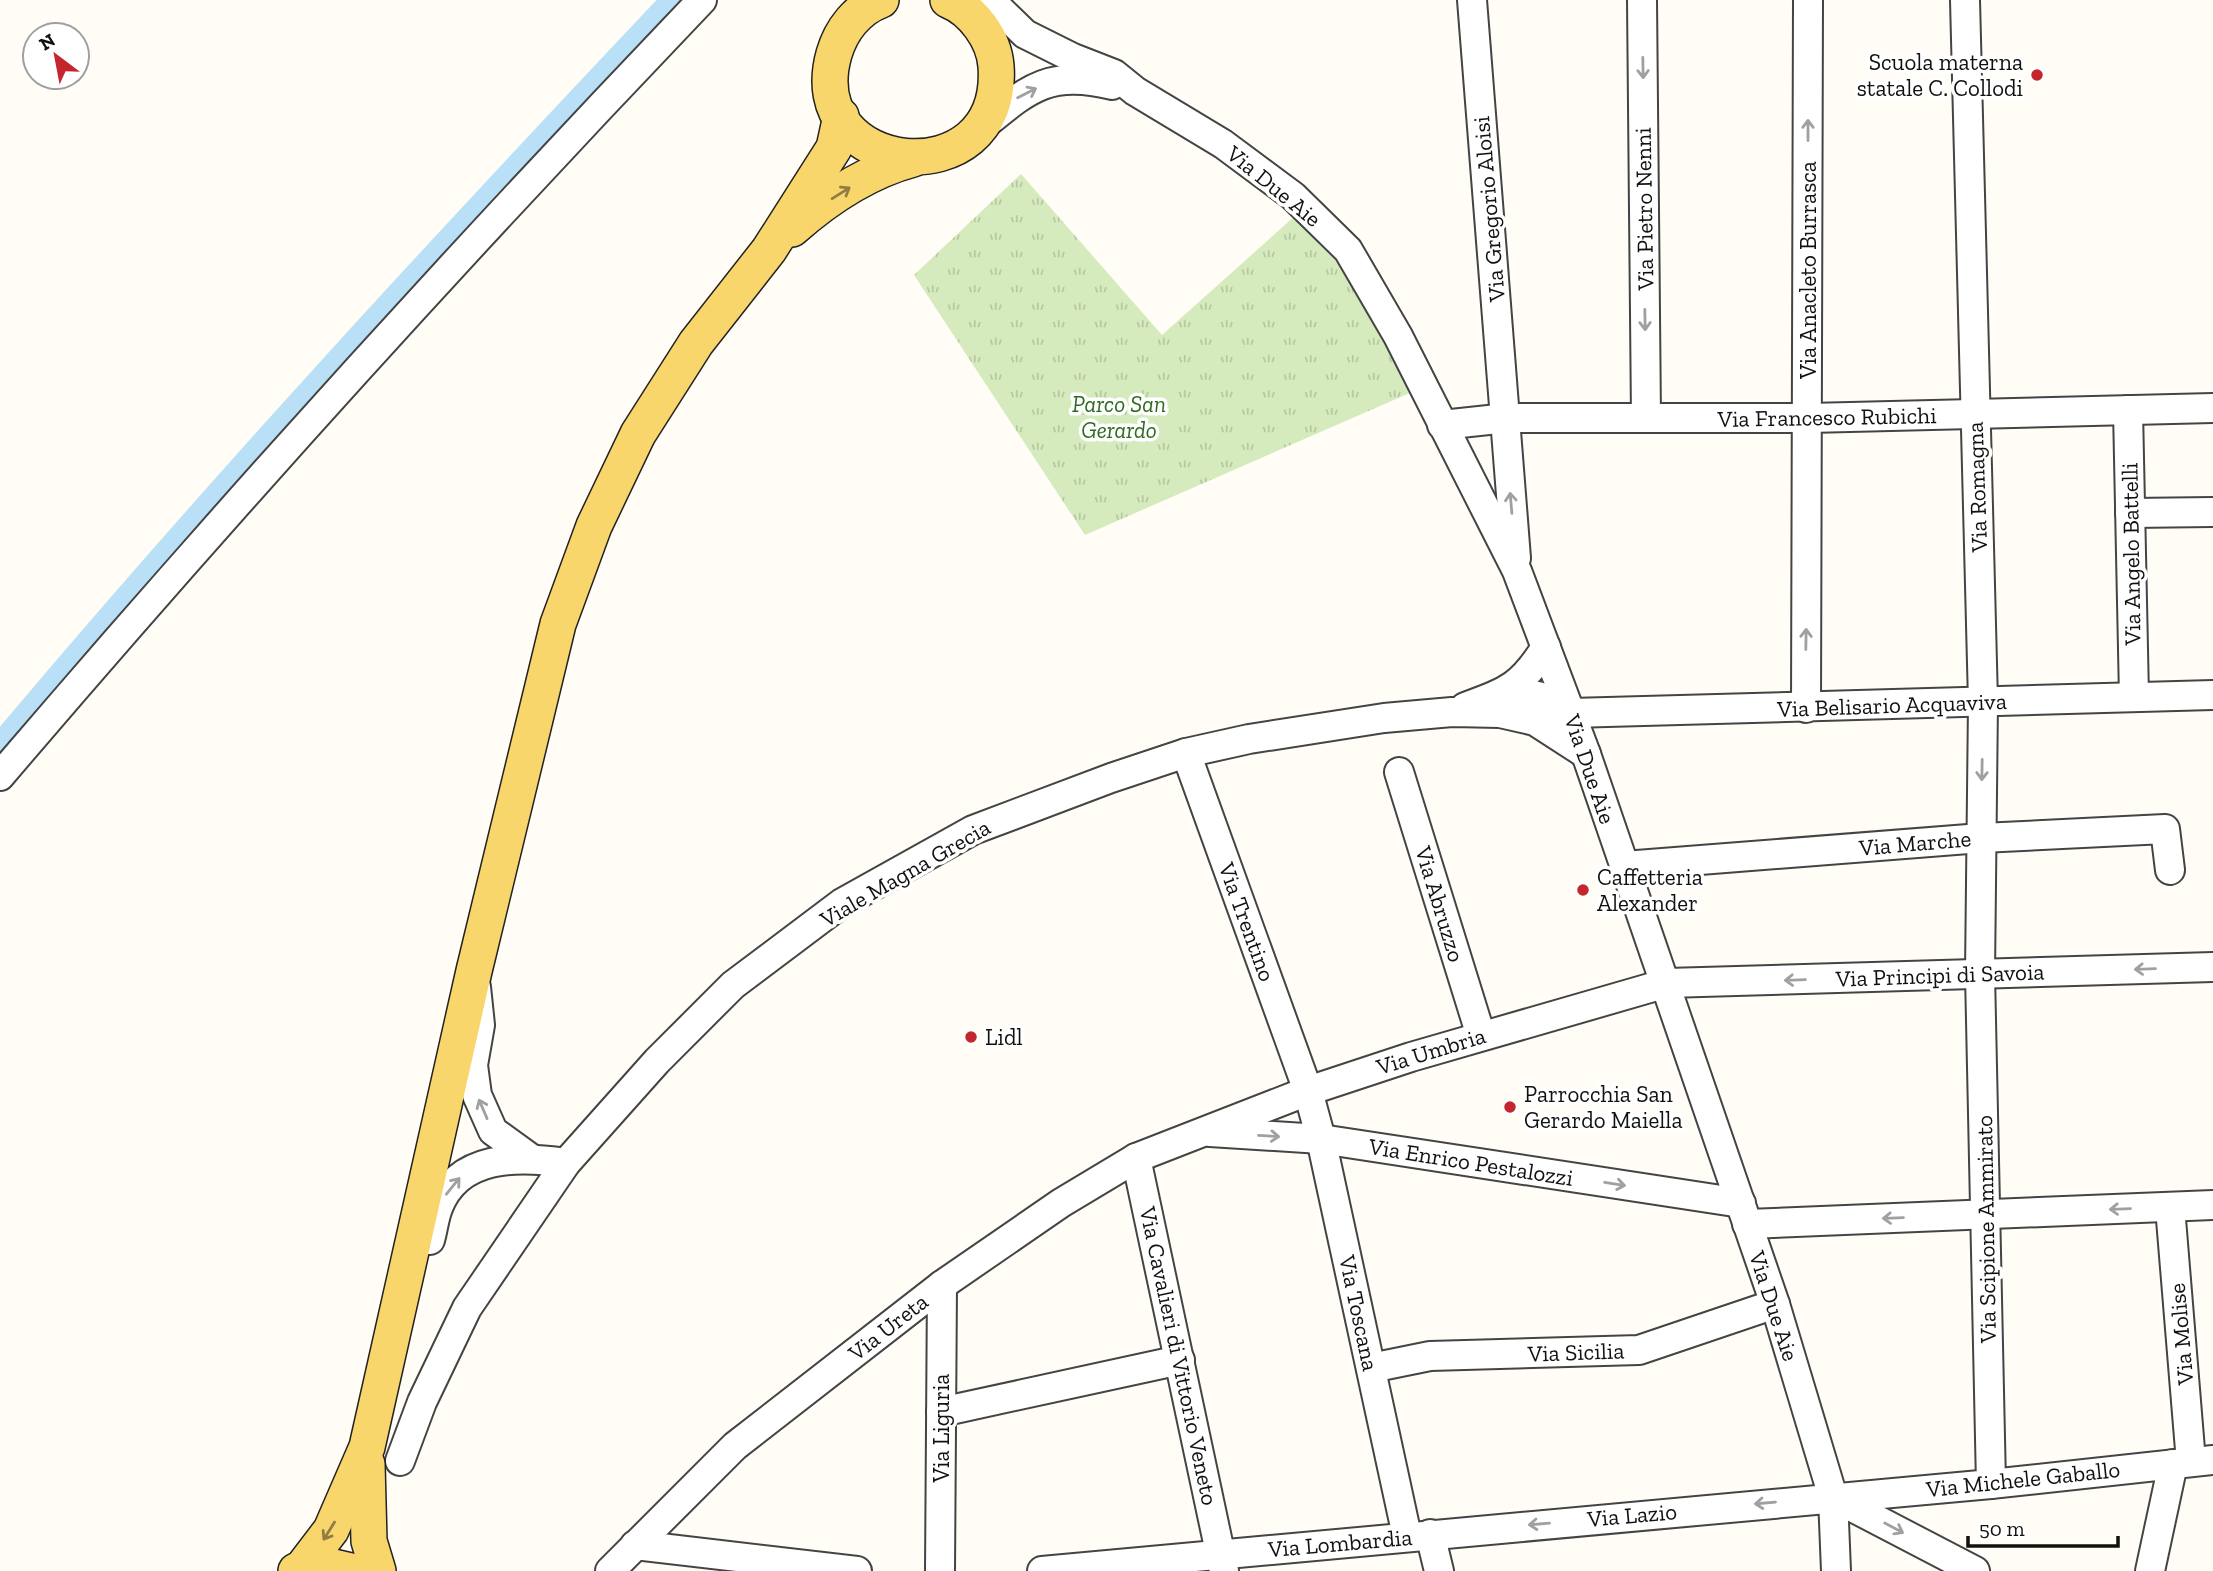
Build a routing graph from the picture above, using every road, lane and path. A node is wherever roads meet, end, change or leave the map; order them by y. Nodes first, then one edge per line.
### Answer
1 (702, 0) edge
2 (881, 0) edge
3 (990, 0) edge
4 (1472, 0) edge
5 (1642, 0) edge
6 (1808, 0) edge
7 (1965, 0) edge
8 (951, 1) edge
9 (850, 10) edge
10 (988, 38) junction
11 (1073, 58) junction
12 (1135, 91) junction
13 (841, 116) junction
14 (973, 135) junction
15 (913, 159) junction
16 (769, 250) junction
17 (2213, 408) edge
18 (2128, 411) junction
19 (1975, 414) junction
20 (1507, 418) junction
21 (1646, 418) junction
22 (1809, 418) junction
23 (1442, 425) junction
24 (2213, 512) edge
25 (2130, 513) junction
26 (1517, 571) junction
27 (1546, 647) junction
28 (1508, 691) junction
29 (2213, 695) edge
30 (2134, 697) junction
31 (1983, 702) junction
32 (1806, 708) junction
33 (1452, 712) junction
34 (1571, 713) junction
35 (1535, 721) junction
36 (1186, 753) junction
37 (1586, 754) junction
38 (1399, 772) dead end
39 (0, 776) edge
40 (1981, 838) junction
41 (1624, 866) junction
42 (2170, 870) dead end
43 (2213, 967) edge
44 (474, 971) junction
45 (1980, 974) junction
46 (1667, 983) junction
47 (1481, 1036) junction
48 (1308, 1091) junction
49 (1200, 1132) junction
50 (1321, 1139) junction
51 (529, 1157) junction
52 (1136, 1158) junction
53 (566, 1163) junction
54 (2213, 1205) edge
55 (2170, 1207) junction
56 (1744, 1214) junction
57 (1985, 1214) junction
58 (942, 1285) junction
59 (1774, 1304) junction
60 (398, 1314) junction
61 (1180, 1360) junction
62 (1371, 1368) junction
63 (941, 1412) junction
64 (367, 1447) junction
65 (400, 1461) dead end
66 (2192, 1462) edge
67 (1992, 1484) junction
68 (1833, 1497) junction
69 (1418, 1535) junction
70 (635, 1545) junction
71 (1224, 1562) edge
72 (299, 1570) edge
73 (351, 1571) edge
74 (377, 1571) edge
75 (610, 1571) edge
76 (856, 1571) edge
77 (940, 1571) edge
78 (1042, 1571) edge
79 (1438, 1571) edge
80 (1836, 1571) edge
81 (1975, 1571) edge
82 (2150, 1571) edge

1 - 39 street
2 - 9 main road
3 - 11 street, Via Due Aie
4 - 20 street, Via Gregorio Aloisi
5 -> 21 street, Via Pietro Nenni
22 -> 6 street, Via Anacleto Burrasca
7 - 19 street, Via Romagna
8 - 10 main road
9 - 13 main road
10 - 11 street, Via Due Aie
10 - 14 main road
11 - 12 street, Via Due Aie
14 -> 12 street, Via Due Aie
12 - 23 street, Via Due Aie
13 - 15 main road
13 - 16 main road
14 - 15 main road
16 -> 15 main road
16 - 44 main road
17 - 18 street, Via Francesco Rubichi
18 - 19 street, Via Francesco Rubichi
18 - 25 street, Via Angelo Battelli
19 - 22 street, Via Francesco Rubichi
19 - 31 street, Via Romagna
20 - 21 street, Via Francesco Rubichi
20 - 23 street, Via Francesco Rubichi
26 -> 20 street, Via Gregorio Aloisi
21 - 22 street, Via Francesco Rubichi
32 -> 22 street, Via Anacleto Burrasca
23 - 26 street, Via Due Aie
24 - 25 street
25 - 30 street, Via Angelo Battelli
26 - 27 street, Via Due Aie
27 - 28 street, Viale Magna Grecia
27 - 34 street, Via Due Aie
28 - 33 street, Viale Magna Grecia
28 - 34 street
29 - 30 street, Via Belisario Acquaviva
30 - 31 street, Via Belisario Acquaviva
31 - 32 street, Via Belisario Acquaviva
31 -> 40 street, Via Romagna
32 - 34 street, Via Belisario Acquaviva
33 - 35 street, Viale Magna Grecia
33 - 36 street, Viale Magna Grecia
34 - 35 street, Viale Magna Grecia
34 - 37 street, Via Due Aie
35 - 37 street, Viale Magna Grecia
36 - 48 street, Via Trentino
36 - 53 street, Viale Magna Grecia
37 - 41 street, Via Due Aie
38 - 47 street, Via Abruzzo
40 - 41 street, Via Marche
40 - 42 street, Via Marche
40 - 45 street, Via Romagna
41 - 46 street, Via Due Aie
43 -> 45 street, Via Principi di Savoia
51 -> 44 street
44 - 60 main road
45 -> 46 street, Via Principi di Savoia
45 - 57 street, Via Scipione Ammirato
46 - 47 street, Via Umbria
46 - 56 street, Via Due Aie
47 - 48 street, Via Umbria
48 - 49 street, Via Umbria
48 - 50 street, Via Toscana
49 -> 50 street, Via Enrico Pestalozzi
49 - 52 street, Via Ureta
50 -> 56 street, Via Enrico Pestalozzi
50 - 62 street, Via Toscana
51 - 53 street
60 -> 51 street
52 - 58 street, Via Ureta
52 - 61 street, Via Cavalieri di Vittorio Veneto
53 - 65 street, Viale Magna Grecia
54 - 55 street, Via Enrico Pestalozzi
55 -> 57 street, Via Enrico Pestalozzi
55 - 66 street, Via Molise
57 -> 56 street, Via Enrico Pestalozzi
56 - 59 street, Via Due Aie
57 - 67 street, Via Scipione Ammirato
58 - 63 street, Via Liguria
58 - 70 street, Via Ureta
59 - 62 street, Via Sicilia
59 - 68 street, Via Due Aie
60 - 64 main road
61 - 63 street
61 - 71 street, Via Cavalieri di Vittorio Veneto
62 - 69 street, Via Toscana
63 - 77 street, Via Liguria
64 -> 72 main road
64 - 74 main road
66 - 67 street, Via Michele Gaballo
66 - 82 street, Via Molise
67 - 68 street, Via Michele Gaballo
68 -> 69 street, Via Lazio
68 - 80 street, Via Due Aie
68 -> 81 street
69 - 71 street, Via Lombardia
69 - 79 street, Via Toscana
70 - 75 street, Via Ureta
70 - 76 street
71 - 78 street, Via Lombardia
72 - 73 main road

